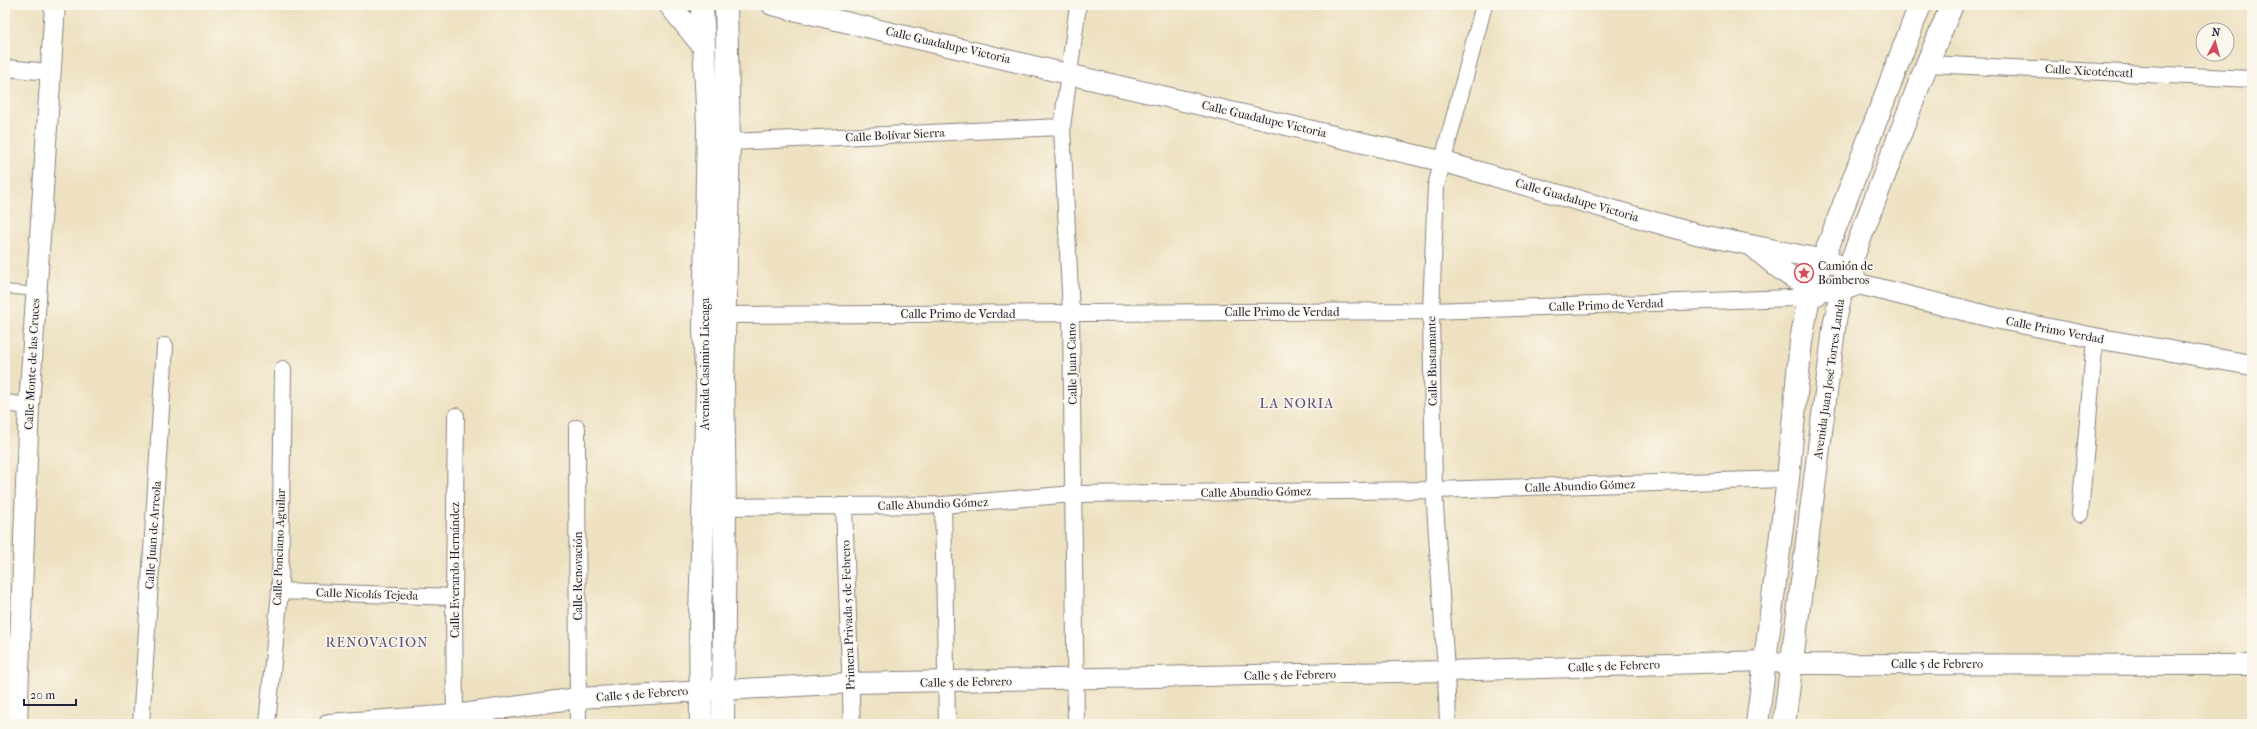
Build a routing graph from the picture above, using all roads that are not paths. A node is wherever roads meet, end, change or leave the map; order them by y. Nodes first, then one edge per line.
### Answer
1 (54, 5) edge
2 (670, 5) edge
3 (702, 5) edge
4 (726, 5) edge
5 (1078, 5) edge
6 (1484, 5) edge
7 (1920, 5) edge
8 (1952, 5) edge
9 (782, 6) edge
10 (704, 47) junction
11 (1927, 64) junction
12 (5, 68) edge
13 (50, 72) junction
14 (1069, 73) junction
15 (2252, 79) edge
16 (1062, 127) junction
17 (729, 142) junction
18 (1441, 161) junction
19 (1752, 246) junction
20 (1824, 260) junction
21 (1847, 286) junction
22 (5, 289) edge
23 (36, 292) junction
24 (1810, 292) junction
25 (1431, 311) junction
26 (1071, 313) junction
27 (724, 315) junction
28 (2095, 338) junction
29 (165, 346) dead end
30 (2252, 365) edge
31 (283, 369) dead end
32 (5, 403) edge
33 (29, 406) junction
34 (456, 416) dead end
35 (577, 428) dead end
36 (1788, 479) junction
37 (1434, 490) junction
38 (1074, 494) junction
39 (844, 506) junction
40 (943, 506) junction
41 (725, 507) junction
42 (2080, 514) dead end
43 (280, 591) junction
44 (454, 597) junction
45 (1764, 661) junction
46 (1792, 664) junction
47 (2252, 665) edge
48 (1446, 671) junction
49 (1075, 679) junction
50 (947, 682) junction
51 (851, 683) junction
52 (700, 690) junction
53 (723, 691) junction
54 (578, 698) junction
55 (455, 720) edge
56 (342, 723) edge
57 (17, 724) edge
58 (141, 724) edge
59 (267, 724) edge
60 (578, 724) edge
61 (700, 724) edge
62 (724, 724) edge
63 (852, 724) edge
64 (947, 724) edge
65 (1076, 724) edge
66 (1448, 724) edge
67 (1757, 724) edge
68 (1784, 724) edge

1 - 13 street, Calle Monte de las Cruces
2 - 10 main road
3 - 10 main road, Avenida Casimiro Liceaga
4 - 17 main road, Avenida Casimiro Liceaga
5 - 14 street, Calle Juan Cano
6 - 18 street, Calle Bustamante
7 - 20 main road
8 - 11 main road, Avenida Juan José Torres Landa
9 - 14 street, Calle Guadalupe Victoria
10 - 52 main road, Avenida Casimiro Liceaga
11 - 15 street, Calle Xicoténcatl
11 - 21 main road, Avenida Juan José Torres Landa
12 - 13 street
13 - 23 street, Calle Monte de las Cruces
14 - 16 street, Calle Juan Cano
14 - 18 street, Calle Guadalupe Victoria
16 - 17 street, Calle Bolívar Sierra
16 - 26 street, Calle Juan Cano
17 - 27 main road, Avenida Casimiro Liceaga
18 - 19 street, Calle Guadalupe Victoria
18 - 25 street, Calle Bustamante
19 - 20 street, Calle Guadalupe Victoria
19 - 24 street, Calle Guadalupe Victoria
20 - 21 street, Calle Guadalupe Victoria
20 - 24 main road
21 - 24 street, Calle Guadalupe Victoria
21 - 28 street, Calle Primo Verdad
21 - 46 main road, Avenida Juan José Torres Landa
22 - 23 lane
23 - 33 street, Calle Monte de las Cruces
24 - 25 street, Calle Primo de Verdad
24 - 36 main road
25 - 26 street, Calle Primo de Verdad
25 - 37 street, Calle Bustamante
26 - 27 street, Calle Primo de Verdad
26 - 38 street, Calle Juan Cano
27 - 41 main road, Avenida Casimiro Liceaga
28 - 30 street, Calle Primo Verdad
28 - 42 street
29 - 58 street, Calle Juan de Arreola
31 - 43 street, Calle Ponciano Aguilar
32 - 33 street
33 - 57 street, Calle Monte de las Cruces
34 - 44 street, Calle Everardo Hernández
35 - 54 street, Calle Renovación
36 - 37 street, Calle Abundio Gómez
36 - 45 main road
37 - 38 street, Calle Abundio Gómez
37 - 48 street, Calle Bustamante
38 - 40 street, Calle Abundio Gómez
38 - 49 street, Calle Juan Cano
39 - 40 street, Calle Abundio Gómez
39 - 41 street, Calle Abundio Gómez
39 - 51 street, Primera Privada 5 de Febrero
40 - 50 street
41 - 53 main road, Avenida Casimiro Liceaga
43 - 44 street, Calle Nicolás Tejeda
43 - 59 street, Calle Ponciano Aguilar
44 - 55 street, Calle Everardo Hernández
45 - 46 street, Calle 5 de Febrero
45 - 48 street, Calle 5 de Febrero
45 - 67 main road
46 - 47 street, Calle 5 de Febrero
46 - 68 main road, Avenida Juan José Torres Landa
48 - 49 street, Calle 5 de Febrero
48 - 66 street, Calle Bustamante
49 - 50 street, Calle 5 de Febrero
49 - 65 street, Calle Juan Cano
50 - 51 street, Calle 5 de Febrero
50 - 64 street
51 - 53 street, Calle 5 de Febrero
51 - 63 street, Primera Privada 5 de Febrero
52 - 53 street, Calle 5 de Febrero
52 - 54 street, Calle 5 de Febrero
52 - 61 main road, Avenida Casimiro Liceaga
53 - 62 main road, Avenida Casimiro Liceaga
54 - 55 street, Calle 5 de Febrero
54 - 60 street, Calle Renovación
55 - 56 street, Calle 5 de Febrero

